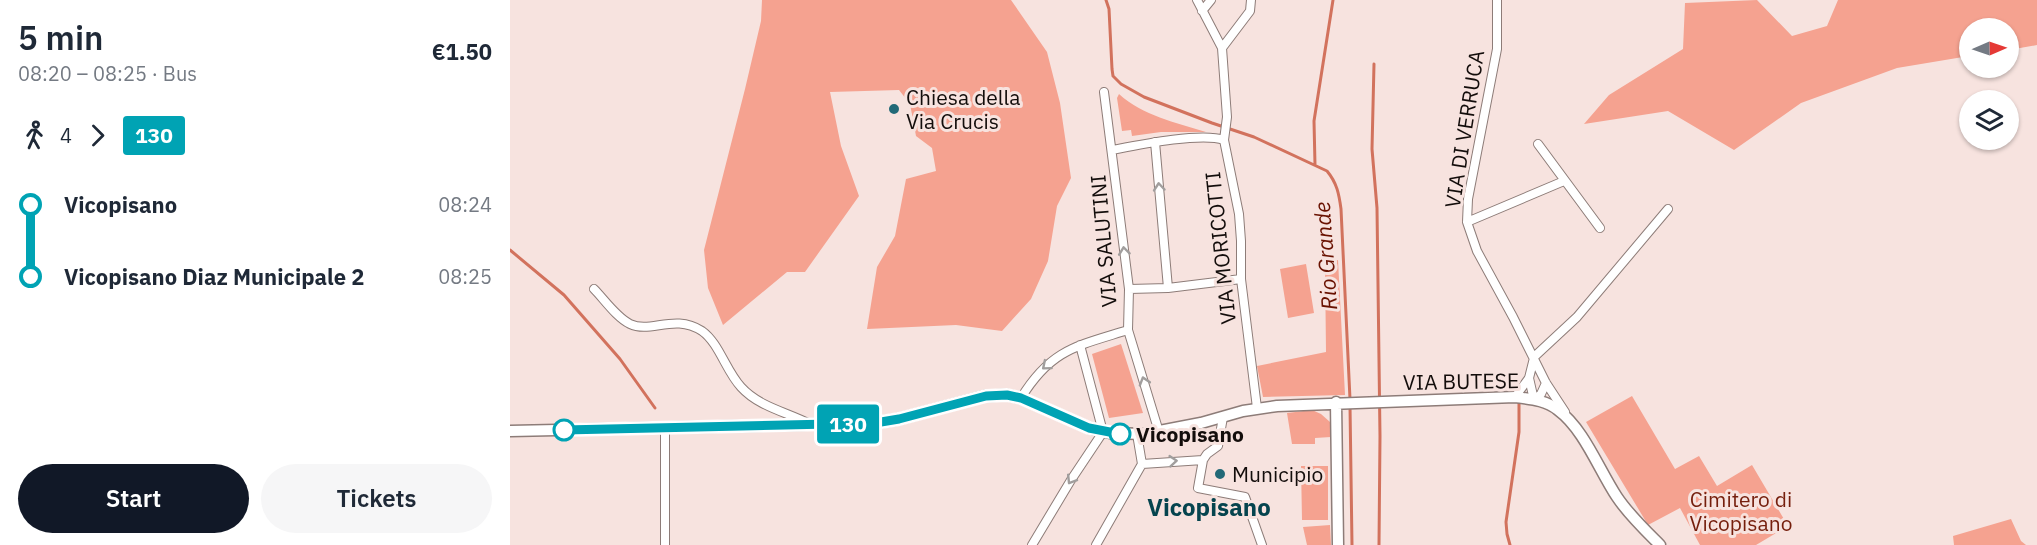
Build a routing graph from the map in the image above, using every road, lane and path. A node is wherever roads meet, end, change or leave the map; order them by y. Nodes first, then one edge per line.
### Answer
1 (1197, 0) edge
2 (1211, 0) edge
3 (1251, 0) edge
4 (1497, 0) edge
5 (1202, 11) junction
6 (1222, 48) junction
7 (1104, 92) dead end
8 (1225, 138) junction
9 (1155, 142) junction
10 (1538, 144) dead end
11 (1112, 150) junction
12 (1564, 181) junction
13 (1668, 208) dead end
14 (1467, 222) junction
15 (1600, 228) dead end
16 (1241, 279) junction
17 (1168, 288) junction
18 (594, 289) dead end
19 (1129, 289) junction
20 (1128, 330) junction
21 (1080, 345) junction
22 (1534, 357) junction
23 (1529, 378) junction
24 (1546, 383) junction
25 (1515, 397) junction
26 (1021, 398) junction
27 (1534, 400) junction
28 (1341, 402) junction
29 (1257, 408) junction
30 (1223, 417) junction
31 (1573, 423) junction
32 (811, 424) junction
33 (665, 427) junction
34 (510, 431) edge
35 (1103, 432) junction
36 (1159, 432) junction
37 (1137, 434) junction
38 (1203, 460) junction
39 (1142, 464) junction
40 (665, 545) edge
41 (1032, 545) edge
42 (1096, 545) edge
43 (1262, 545) edge
44 (1338, 545) edge
45 (1660, 545) edge

1 - 5 street
2 - 5 street
3 - 6 street
4 - 14 street, VIA DI VERRUCA
5 - 6 street
6 - 8 street, VIA MORICOTTI
7 - 11 street, VIA SALUTINI
8 - 9 street, VIA SALUTINI
8 - 16 street, VIA MORICOTTI
9 - 11 street, VIA SALUTINI
17 -> 9 street
10 - 12 street
19 -> 11 street, VIA SALUTINI
12 - 14 street
12 - 15 street
13 - 22 street
14 - 22 street, VIA DI VERRUCA
16 - 17 street
16 - 29 street, VIA MORICOTTI
17 - 19 street
18 - 32 street
19 - 20 street, VIA SALUTINI
20 - 21 street
36 -> 20 street, VIA SALUTINI
21 -> 26 street
21 - 35 street
22 - 23 street
22 - 24 street, VIA DI VERRUCA
23 - 25 street
23 - 27 street
24 - 27 street
24 - 31 street, VIA DI VERRUCA
25 - 27 street, VIA BUTESE
25 - 28 street, VIA BUTESE
26 - 32 street
26 - 35 street, VIA BUTESE
27 - 31 street, VIA BUTESE
28 - 29 street, VIA BUTESE
28 - 44 street
29 - 30 street, VIA BUTESE
30 - 36 street, VIA BUTESE
30 - 38 street
31 - 45 street, VIA BUTESE
32 - 33 street
33 - 34 street
33 - 40 street
35 - 37 street, VIA BUTESE
35 -> 41 street
36 - 37 street, VIA BUTESE
37 - 39 street
39 -> 38 street
38 - 43 street
39 - 42 street

